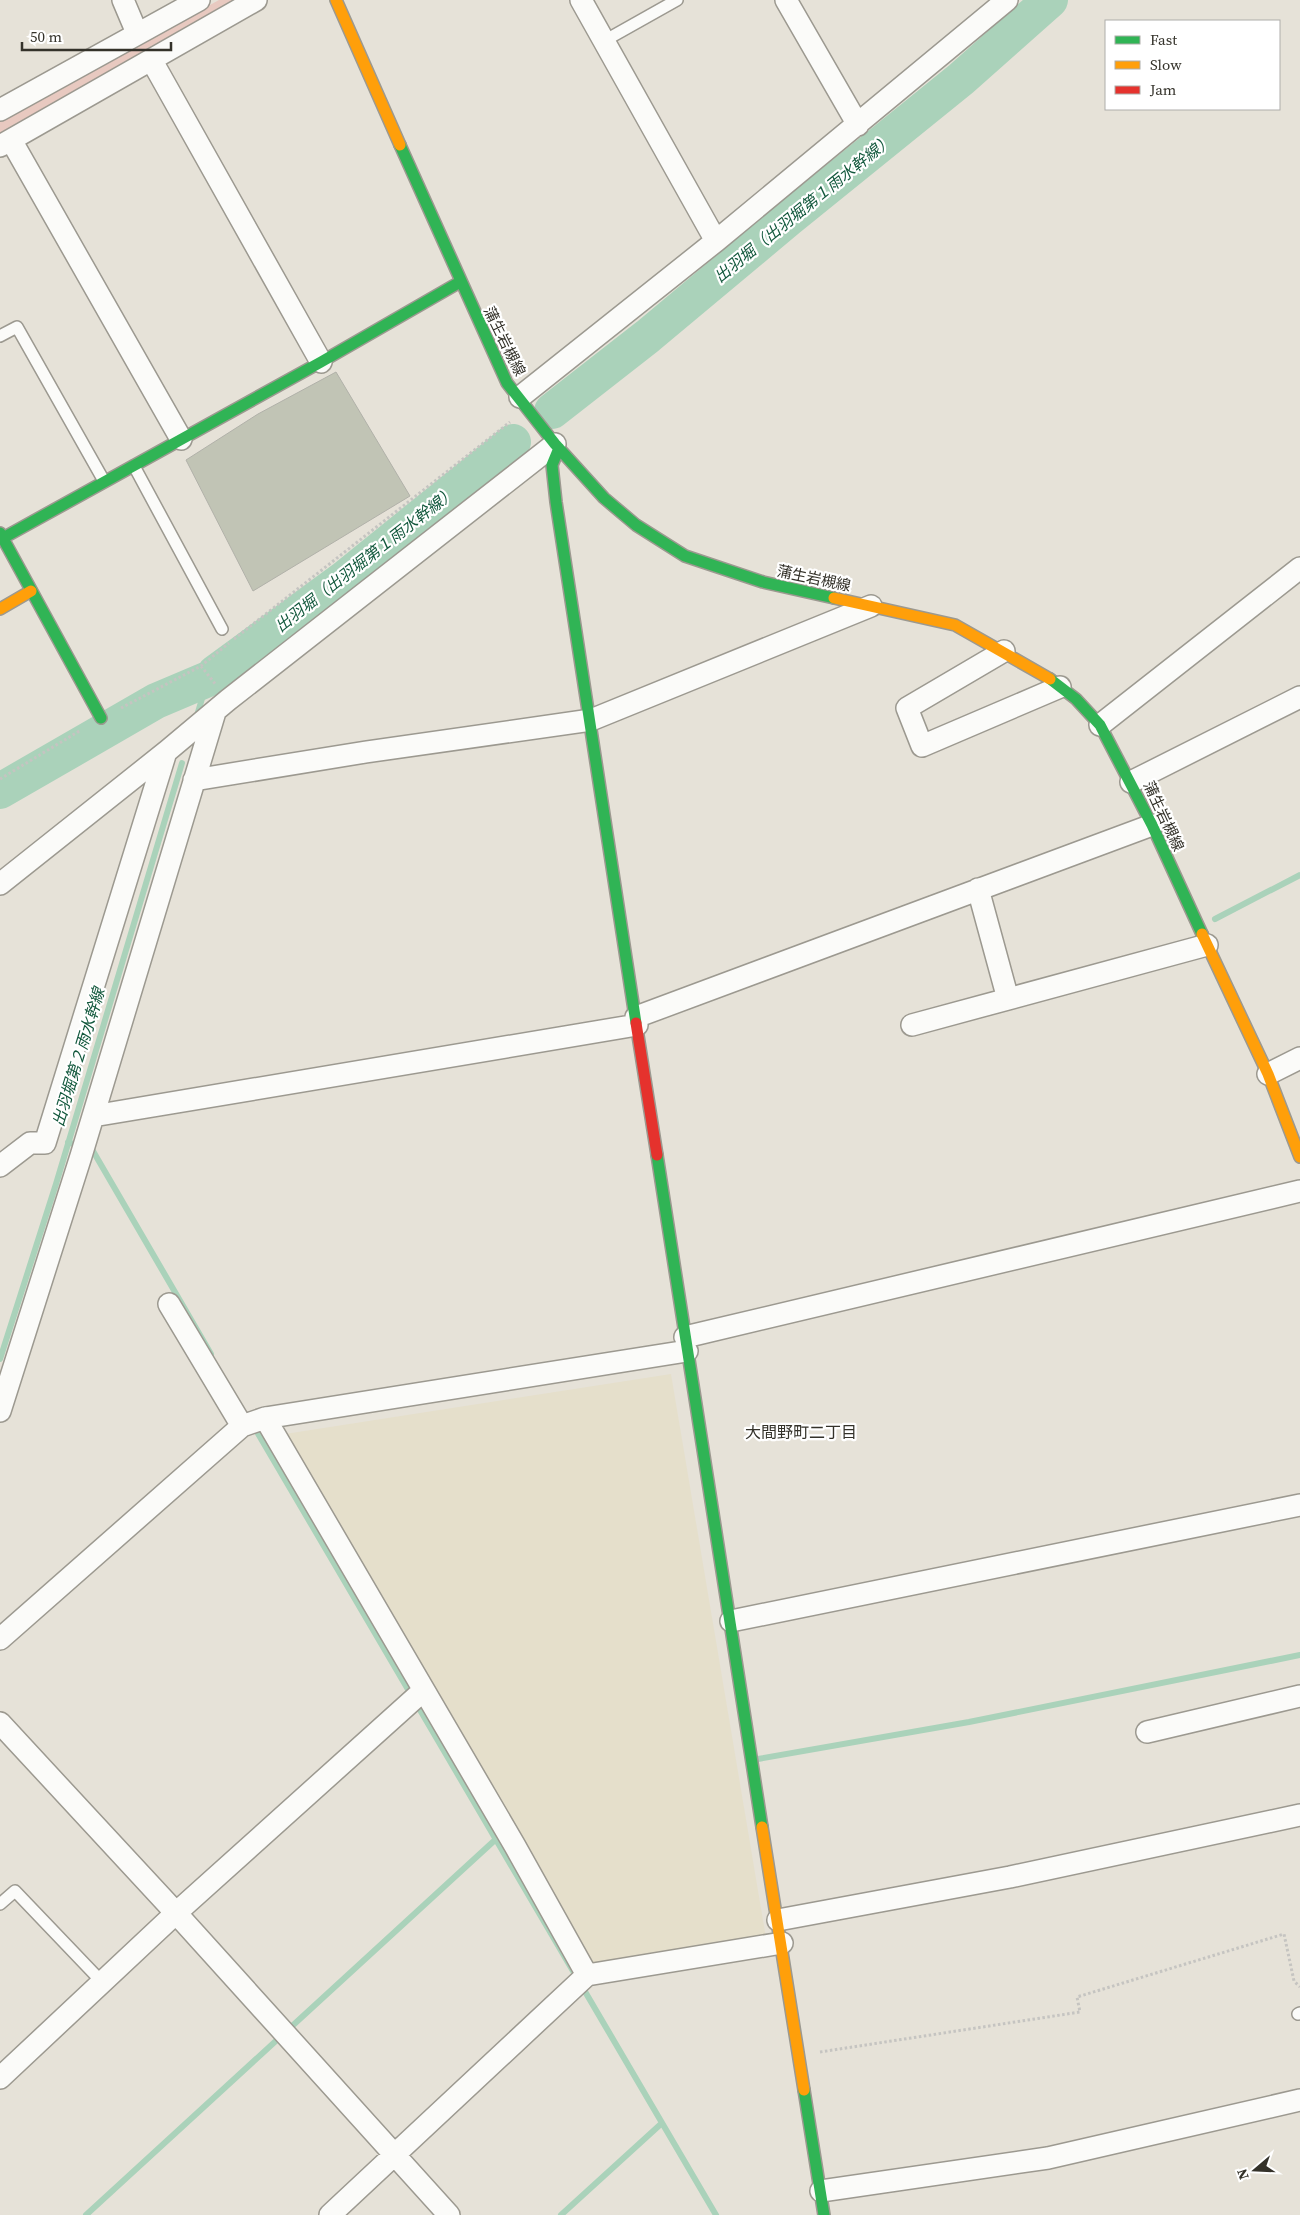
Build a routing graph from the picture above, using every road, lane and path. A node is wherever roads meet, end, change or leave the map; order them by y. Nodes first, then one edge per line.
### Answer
1 (123, 0) edge
2 (199, 0) edge
3 (256, 0) edge
4 (336, 0) edge
5 (581, 0) edge
6 (677, 0) edge
7 (786, 0) edge
8 (998, 3) edge
9 (137, 33) junction
10 (604, 42) junction
11 (152, 60) junction
12 (0, 110) edge
13 (858, 125) junction
14 (6, 143) edge
15 (716, 241) junction
16 (460, 282) junction
17 (0, 336) edge
18 (321, 362) junction
19 (524, 402) junction
20 (181, 439) junction
21 (557, 446) junction
22 (134, 465) junction
23 (104, 481) junction
24 (1, 535) edge
25 (1300, 568) edge
26 (31, 591) junction
27 (871, 606) junction
28 (0, 609) edge
29 (222, 629) dead end
30 (1004, 652) junction
31 (200, 666) dead end
32 (1060, 687) junction
33 (1300, 697) edge
34 (215, 712) junction
35 (101, 718) dead end
36 (591, 720) junction
37 (1100, 725) junction
38 (166, 752) junction
39 (194, 780) junction
40 (1131, 782) junction
41 (1152, 826) junction
42 (0, 884) edge
43 (978, 889) junction
44 (1207, 945) junction
45 (1008, 999) junction
46 (636, 1021) junction
47 (912, 1025) dead end
48 (1300, 1058) edge
49 (1268, 1074) junction
50 (93, 1116) junction
51 (1300, 1157) edge
52 (1, 1164) edge
53 (1300, 1191) edge
54 (169, 1304) dead end
55 (686, 1344) junction
56 (0, 1411) edge
57 (265, 1418) junction
58 (242, 1426) junction
59 (1300, 1505) edge
60 (731, 1621) junction
61 (0, 1639) edge
62 (424, 1690) junction
63 (1300, 1696) edge
64 (0, 1723) edge
65 (1148, 1732) dead end
66 (1300, 1815) edge
67 (0, 1904) edge
68 (176, 1913) junction
69 (778, 1920) junction
70 (782, 1943) junction
71 (587, 1975) junction
72 (102, 1982) junction
73 (1300, 1987) edge
74 (800, 2055) junction
75 (0, 2078) edge
76 (1300, 2100) edge
77 (395, 2155) junction
78 (821, 2191) junction
79 (330, 2215) edge
80 (450, 2215) edge
81 (824, 2215) edge

1 - 9 street
2 - 9 street
3 - 11 street
4 - 16 street, 蒲生岩槻線
5 - 10 street
6 - 10 lane
7 - 13 street
8 - 13 street
9 - 12 street
10 - 15 street
11 - 14 street
11 - 18 street
13 - 15 street
14 - 20 street
15 - 19 street
16 - 18 street
16 - 19 street, 蒲生岩槻線
17 - 23 lane
18 - 20 street
19 - 21 street, 蒲生岩槻線
19 - 31 path
20 - 22 street
21 - 27 street, 蒲生岩槻線
21 - 34 street
21 - 36 street
22 - 23 street
22 - 29 lane
23 - 24 street
24 - 26 street
25 - 37 street
26 - 28 street
26 - 35 street
27 - 30 street, 蒲生岩槻線
27 - 36 street
30 - 32 street, 蒲生岩槻線
30 - 32 street
32 - 37 street, 蒲生岩槻線
33 - 40 street
34 - 38 street
34 - 39 street
36 - 39 street
36 - 46 street
37 - 40 street, 蒲生岩槻線
38 - 42 street
38 - 52 street
39 - 50 street
40 - 41 street, 蒲生岩槻線
41 - 43 street
41 - 44 street, 蒲生岩槻線
43 - 45 street
43 - 46 street
44 - 45 street
44 - 49 street, 蒲生岩槻線
45 - 47 street
46 - 50 street
46 - 55 street
48 - 49 street
49 - 51 street, 蒲生岩槻線
50 - 56 street
53 - 55 street
54 - 58 street
55 - 57 street
55 - 60 street
57 - 58 street
57 - 62 street
58 - 61 street
59 - 60 street
60 - 69 street
62 - 68 street
62 - 71 street
63 - 65 street
64 - 68 street
66 - 69 street
67 - 72 lane
68 - 72 street
68 - 77 street
69 - 70 street
70 - 71 street
70 - 74 street
71 - 77 street
72 - 75 street
73 - 74 path
74 - 78 street
76 - 78 street
77 - 79 street
77 - 80 street
78 - 81 street

